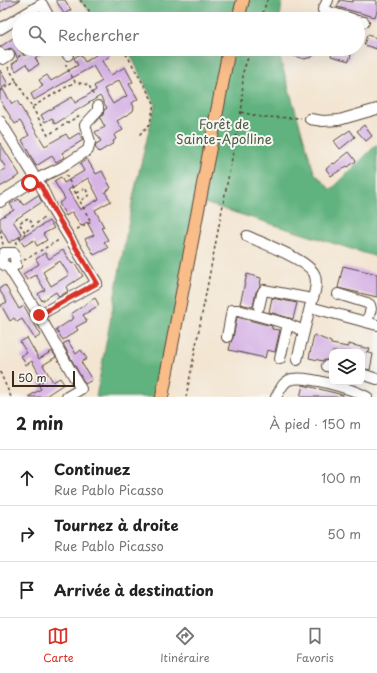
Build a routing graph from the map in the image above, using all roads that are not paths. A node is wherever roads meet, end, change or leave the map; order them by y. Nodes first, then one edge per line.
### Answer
1 (238, 0) edge
2 (243, 0) edge
3 (328, 0) edge
4 (29, 12) edge
5 (46, 12) edge
6 (235, 12) edge
7 (240, 12) edge
8 (330, 12) edge
9 (12, 22) edge
10 (0, 29) edge
11 (228, 56) edge
12 (98, 108) road end
13 (377, 109) edge
14 (310, 119) road end
15 (0, 121) edge
16 (36, 179) junction
17 (0, 202) edge
18 (247, 236) dead end
19 (12, 267) junction
20 (338, 294) dead end
21 (311, 303) junction
22 (259, 306) dead end
23 (39, 315) junction
24 (372, 323) edge
25 (288, 324) junction
26 (304, 331) junction
27 (227, 337) dead end
28 (280, 359) dead end
29 (297, 360) dead end
30 (365, 375) edge
31 (377, 379) edge
32 (364, 396) edge
33 (67, 397) edge
34 (162, 397) edge
35 (276, 397) edge

1 - 6 main road
2 - 7 main road
3 - 8 street
4 - 5 street
9 - 10 street
11 - 34 main road
12 - 16 street
13 - 14 street
15 - 16 street
16 - 17 street
16 - 23 street
18 - 21 street
19 - 19 street
19 - 23 street
20 - 24 street
21 - 22 street
21 - 24 street
21 - 26 street
23 - 33 street
25 - 26 street
25 - 27 street
25 - 28 street
26 - 29 street
30 - 31 street
32 - 35 street

